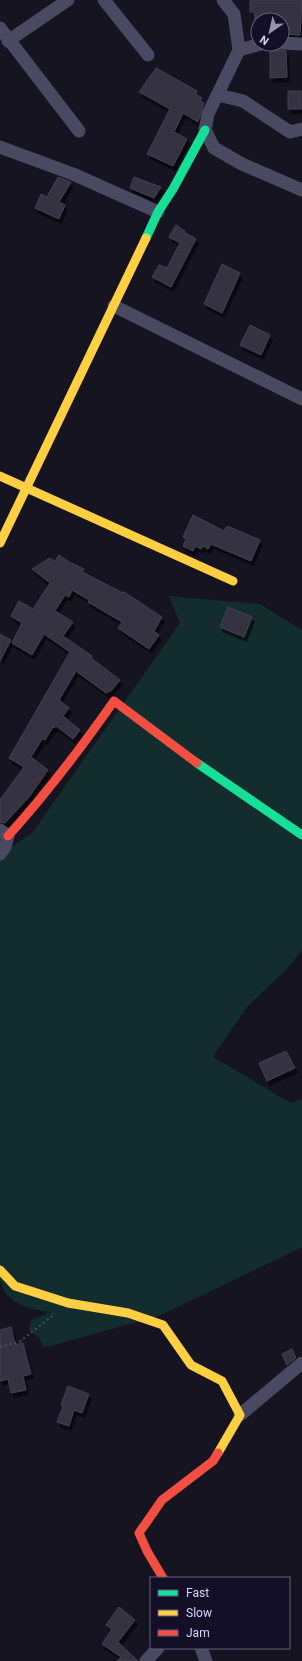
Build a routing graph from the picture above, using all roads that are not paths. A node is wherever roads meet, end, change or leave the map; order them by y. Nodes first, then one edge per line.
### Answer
1 (68, 0) edge
2 (104, 0) edge
3 (223, 0) edge
4 (0, 28) edge
5 (8, 41) junction
6 (290, 43) edge
7 (302, 44) edge
8 (250, 47) edge
9 (239, 50) junction
10 (148, 55) dead end
11 (218, 95) junction
12 (302, 129) edge
13 (205, 130) junction
14 (79, 131) dead end
15 (0, 147) edge
16 (302, 190) edge
17 (158, 212) junction
18 (114, 306) junction
19 (302, 399) edge
20 (0, 476) edge
21 (26, 489) junction
22 (0, 543) edge
23 (233, 581) dead end
24 (4, 833) edge
25 (302, 835) edge
26 (0, 854) edge
27 (0, 1270) edge
28 (302, 1363) edge
29 (240, 1415) junction
30 (162, 1577) edge
31 (157, 1649) edge
32 (201, 1649) edge
33 (146, 1661) edge
34 (206, 1661) edge

1 - 5 street
2 - 10 street
3 - 9 street
4 - 5 street
5 - 14 street
6 - 7 street
8 - 9 street
9 - 11 street
11 - 12 street
11 - 13 street
13 - 16 street
13 - 17 street
15 - 17 street
17 - 18 street
18 - 19 street
18 - 21 street
20 - 21 street
21 - 22 street
21 - 23 street
24 - 25 street
24 - 26 street
27 - 29 street
28 - 29 street
29 - 30 street
31 - 33 street
32 - 34 street

